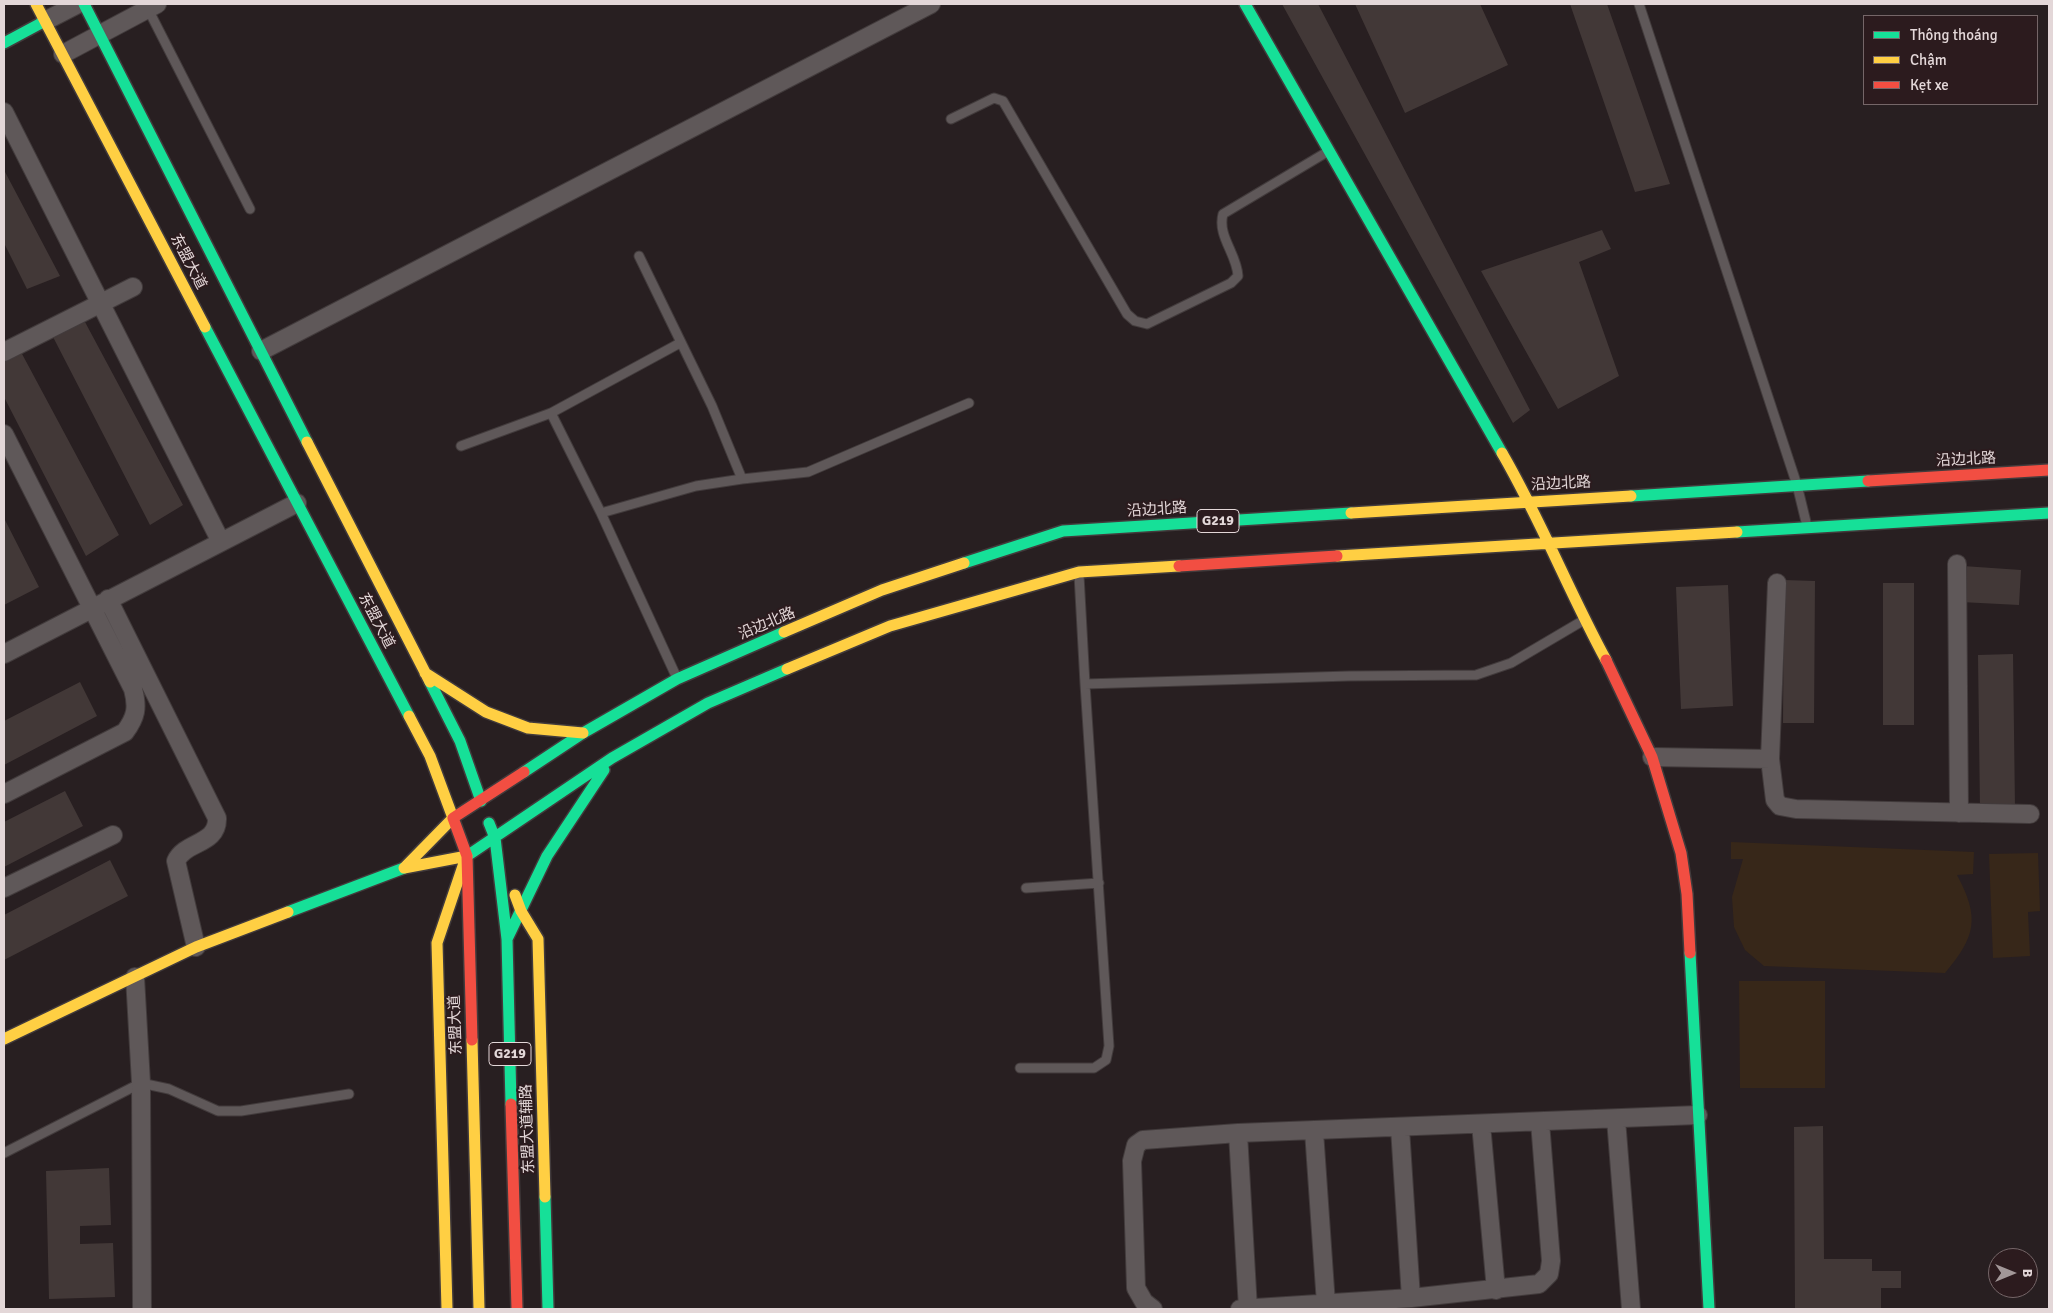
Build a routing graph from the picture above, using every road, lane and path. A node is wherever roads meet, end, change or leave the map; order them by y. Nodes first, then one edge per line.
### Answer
1 (36, 4) edge
2 (78, 4) edge
3 (84, 4) edge
4 (931, 4) edge
5 (1245, 4) edge
6 (1639, 4) edge
7 (143, 8) edge
8 (45, 21) junction
9 (100, 35) junction
10 (4, 43) edge
11 (62, 54) junction
12 (4, 112) edge
13 (951, 119) dead end
14 (1328, 152) junction
15 (250, 209) dead end
16 (639, 256) dead end
17 (133, 287) dead end
18 (100, 303) junction
19 (680, 343) junction
20 (261, 351) junction
21 (4, 352) edge
22 (969, 403) dead end
23 (551, 414) junction
24 (4, 434) edge
25 (461, 446) dead end
26 (2049, 470) edge
27 (742, 479) junction
28 (1797, 485) junction
29 (1530, 501) junction
30 (298, 503) junction
31 (601, 513) junction
32 (2049, 514) edge
33 (1807, 529) junction
34 (222, 542) junction
35 (1550, 544) junction
36 (1957, 564) dead end
37 (1079, 572) junction
38 (1777, 583) dead end
39 (100, 603) junction
40 (1584, 620) junction
41 (4, 654) edge
42 (425, 672) junction
43 (677, 679) junction
44 (1085, 684) junction
45 (583, 733) junction
46 (1652, 757) junction
47 (612, 758) junction
48 (1770, 759) junction
49 (4, 794) edge
50 (481, 801) junction
51 (1959, 813) junction
52 (2030, 814) dead end
53 (453, 818) junction
54 (113, 835) dead end
55 (495, 838) junction
56 (467, 856) junction
57 (404, 868) junction
58 (1099, 882) junction
59 (4, 888) edge
60 (1026, 888) dead end
61 (521, 911) junction
62 (507, 939) junction
63 (196, 947) junction
64 (136, 978) junction
65 (4, 1039) edge
66 (1020, 1068) dead end
67 (141, 1083) junction
68 (349, 1094) dead end
69 (1698, 1115) junction
70 (1616, 1119) junction
71 (1540, 1122) junction
72 (1481, 1124) junction
73 (1400, 1128) junction
74 (1314, 1131) junction
75 (1238, 1133) junction
76 (4, 1153) edge
77 (1496, 1290) junction
78 (1411, 1298) junction
79 (1326, 1304) junction
80 (142, 1309) edge
81 (447, 1309) edge
82 (479, 1309) edge
83 (517, 1309) edge
84 (548, 1309) edge
85 (1154, 1309) edge
86 (1240, 1309) edge
87 (1248, 1309) edge
88 (1632, 1309) edge
89 (1710, 1309) edge

1 - 8 main road, 东盟大道
2 - 8 street
3 - 9 main road, 东盟大道
4 - 20 street
5 - 14 main road
6 - 28 lane
7 - 9 street
7 - 15 lane
8 - 10 main road
8 - 11 main road, 东盟大道
9 - 11 street
9 - 20 main road, 东盟大道
11 - 30 main road, 东盟大道
12 - 18 street
13 - 14 lane
14 - 29 main road
16 - 19 lane
17 - 18 street
18 - 21 street
18 - 34 street
19 - 23 lane
19 - 27 lane
20 - 42 main road, 东盟大道
22 - 27 lane
23 - 25 lane
23 - 31 lane
24 - 39 street
26 - 28 main road, 沿边北路 / G219
27 - 31 lane
28 - 29 main road, 沿边北路 / G219
28 - 33 lane
29 - 35 main road
29 - 43 main road, 沿边北路 / G219
30 - 34 street
30 - 53 main road, 东盟大道
31 - 43 lane
32 - 33 main road
33 - 35 main road
34 - 39 street
35 - 37 main road
35 - 40 main road
36 - 51 street
37 - 44 lane
37 - 47 main road
38 - 48 street
39 - 41 street
39 - 49 street
39 - 63 street
40 - 44 lane
40 - 46 main road
42 - 45 main road
42 - 50 main road, 东盟大道
43 - 45 main road, 沿边北路 / G219
44 - 58 lane
45 - 50 main road, 沿边北路 / G219
46 - 48 street
46 - 69 main road
47 - 55 main road
47 - 61 main road
48 - 51 street
50 - 53 main road, 沿边北路 / G219
50 - 55 main road, 东盟大道 / G219
51 - 52 street
53 - 56 main road, 东盟大道 / G219
53 - 57 main road, 沿边北路
54 - 59 street
55 - 56 main road
55 - 61 main road, 东盟大道辅路
55 - 62 main road, 东盟大道 / G219
56 - 57 main road
56 - 81 main road
56 - 82 main road, 东盟大道 / G219
57 - 63 main road
58 - 60 lane
58 - 66 lane
61 - 62 main road
61 - 84 main road, 东盟大道辅路
62 - 83 main road, 东盟大道 / G219
63 - 64 main road
64 - 65 main road
64 - 67 street
67 - 68 lane
67 - 76 lane
67 - 80 street
69 - 70 street
69 - 89 main road
70 - 71 street
70 - 88 street
71 - 72 street
71 - 77 street
72 - 73 street
72 - 77 street
73 - 74 street
73 - 78 street
74 - 75 street
74 - 79 street
75 - 85 street
75 - 87 street
77 - 78 street
78 - 79 street
79 - 87 street
86 - 87 street

